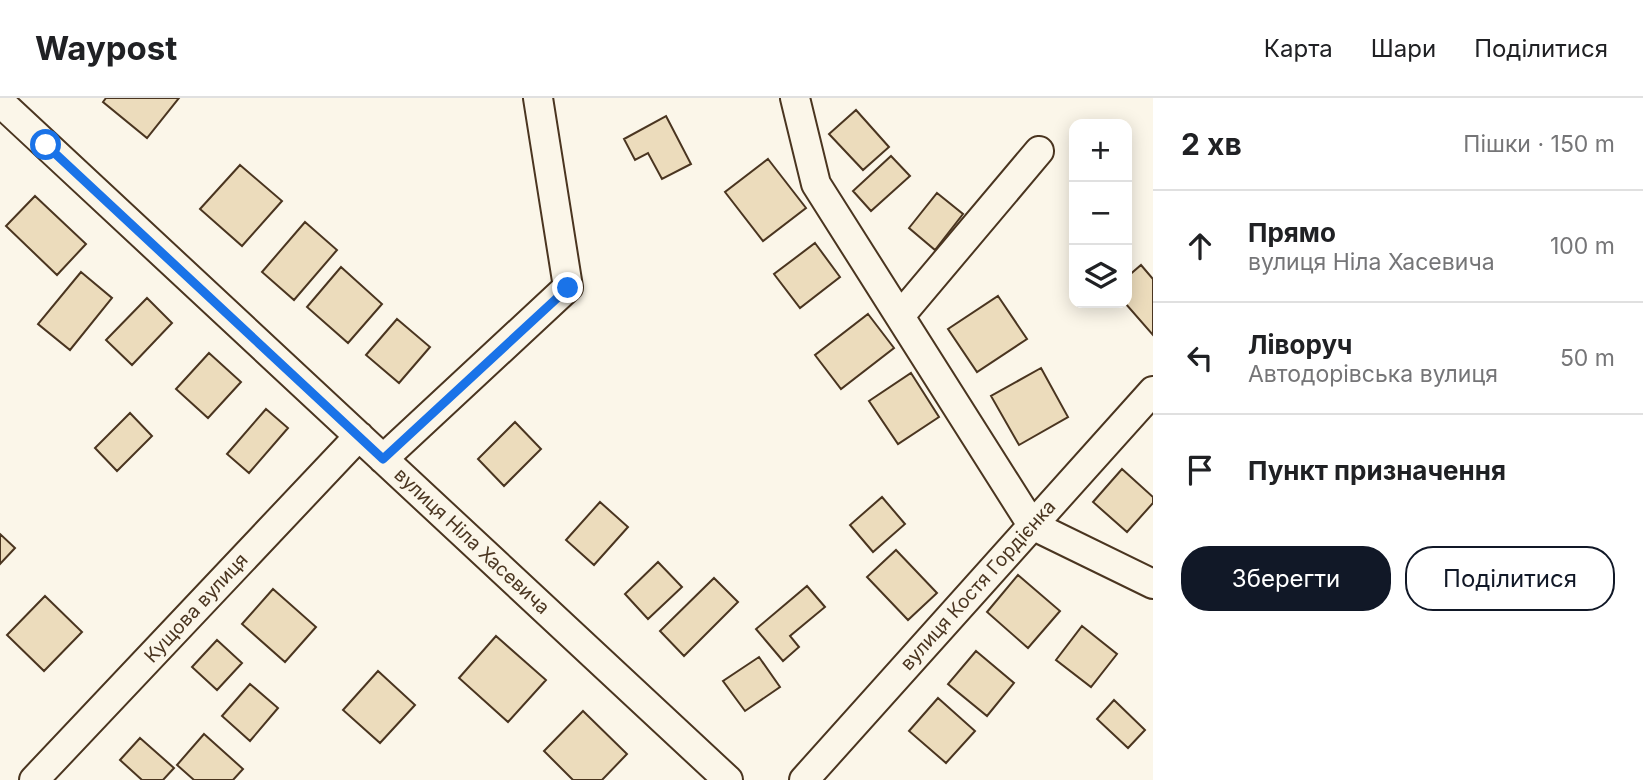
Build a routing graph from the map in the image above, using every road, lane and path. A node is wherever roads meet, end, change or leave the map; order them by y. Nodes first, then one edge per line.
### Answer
1 (538, 98) edge
2 (795, 98) edge
3 (0, 102) edge
4 (1040, 151) dead end
5 (900, 316) junction
6 (1153, 391) edge
7 (359, 436) junction
8 (383, 459) junction
9 (1032, 525) junction
10 (1153, 584) edge
11 (33, 780) edge
12 (728, 780) edge
13 (804, 780) edge

1 - 8 street
2 - 5 street
3 - 7 street, вулиця Ніла Хасевича
4 - 5 street
5 - 9 street
6 - 9 street, вулиця Костя Гордієнка
7 - 8 street, вулиця Ніла Хасевича
7 - 11 street, Кущова вулиця
8 - 12 street, вулиця Ніла Хасевича
9 - 10 street
9 - 13 street, вулиця Костя Гордієнка

